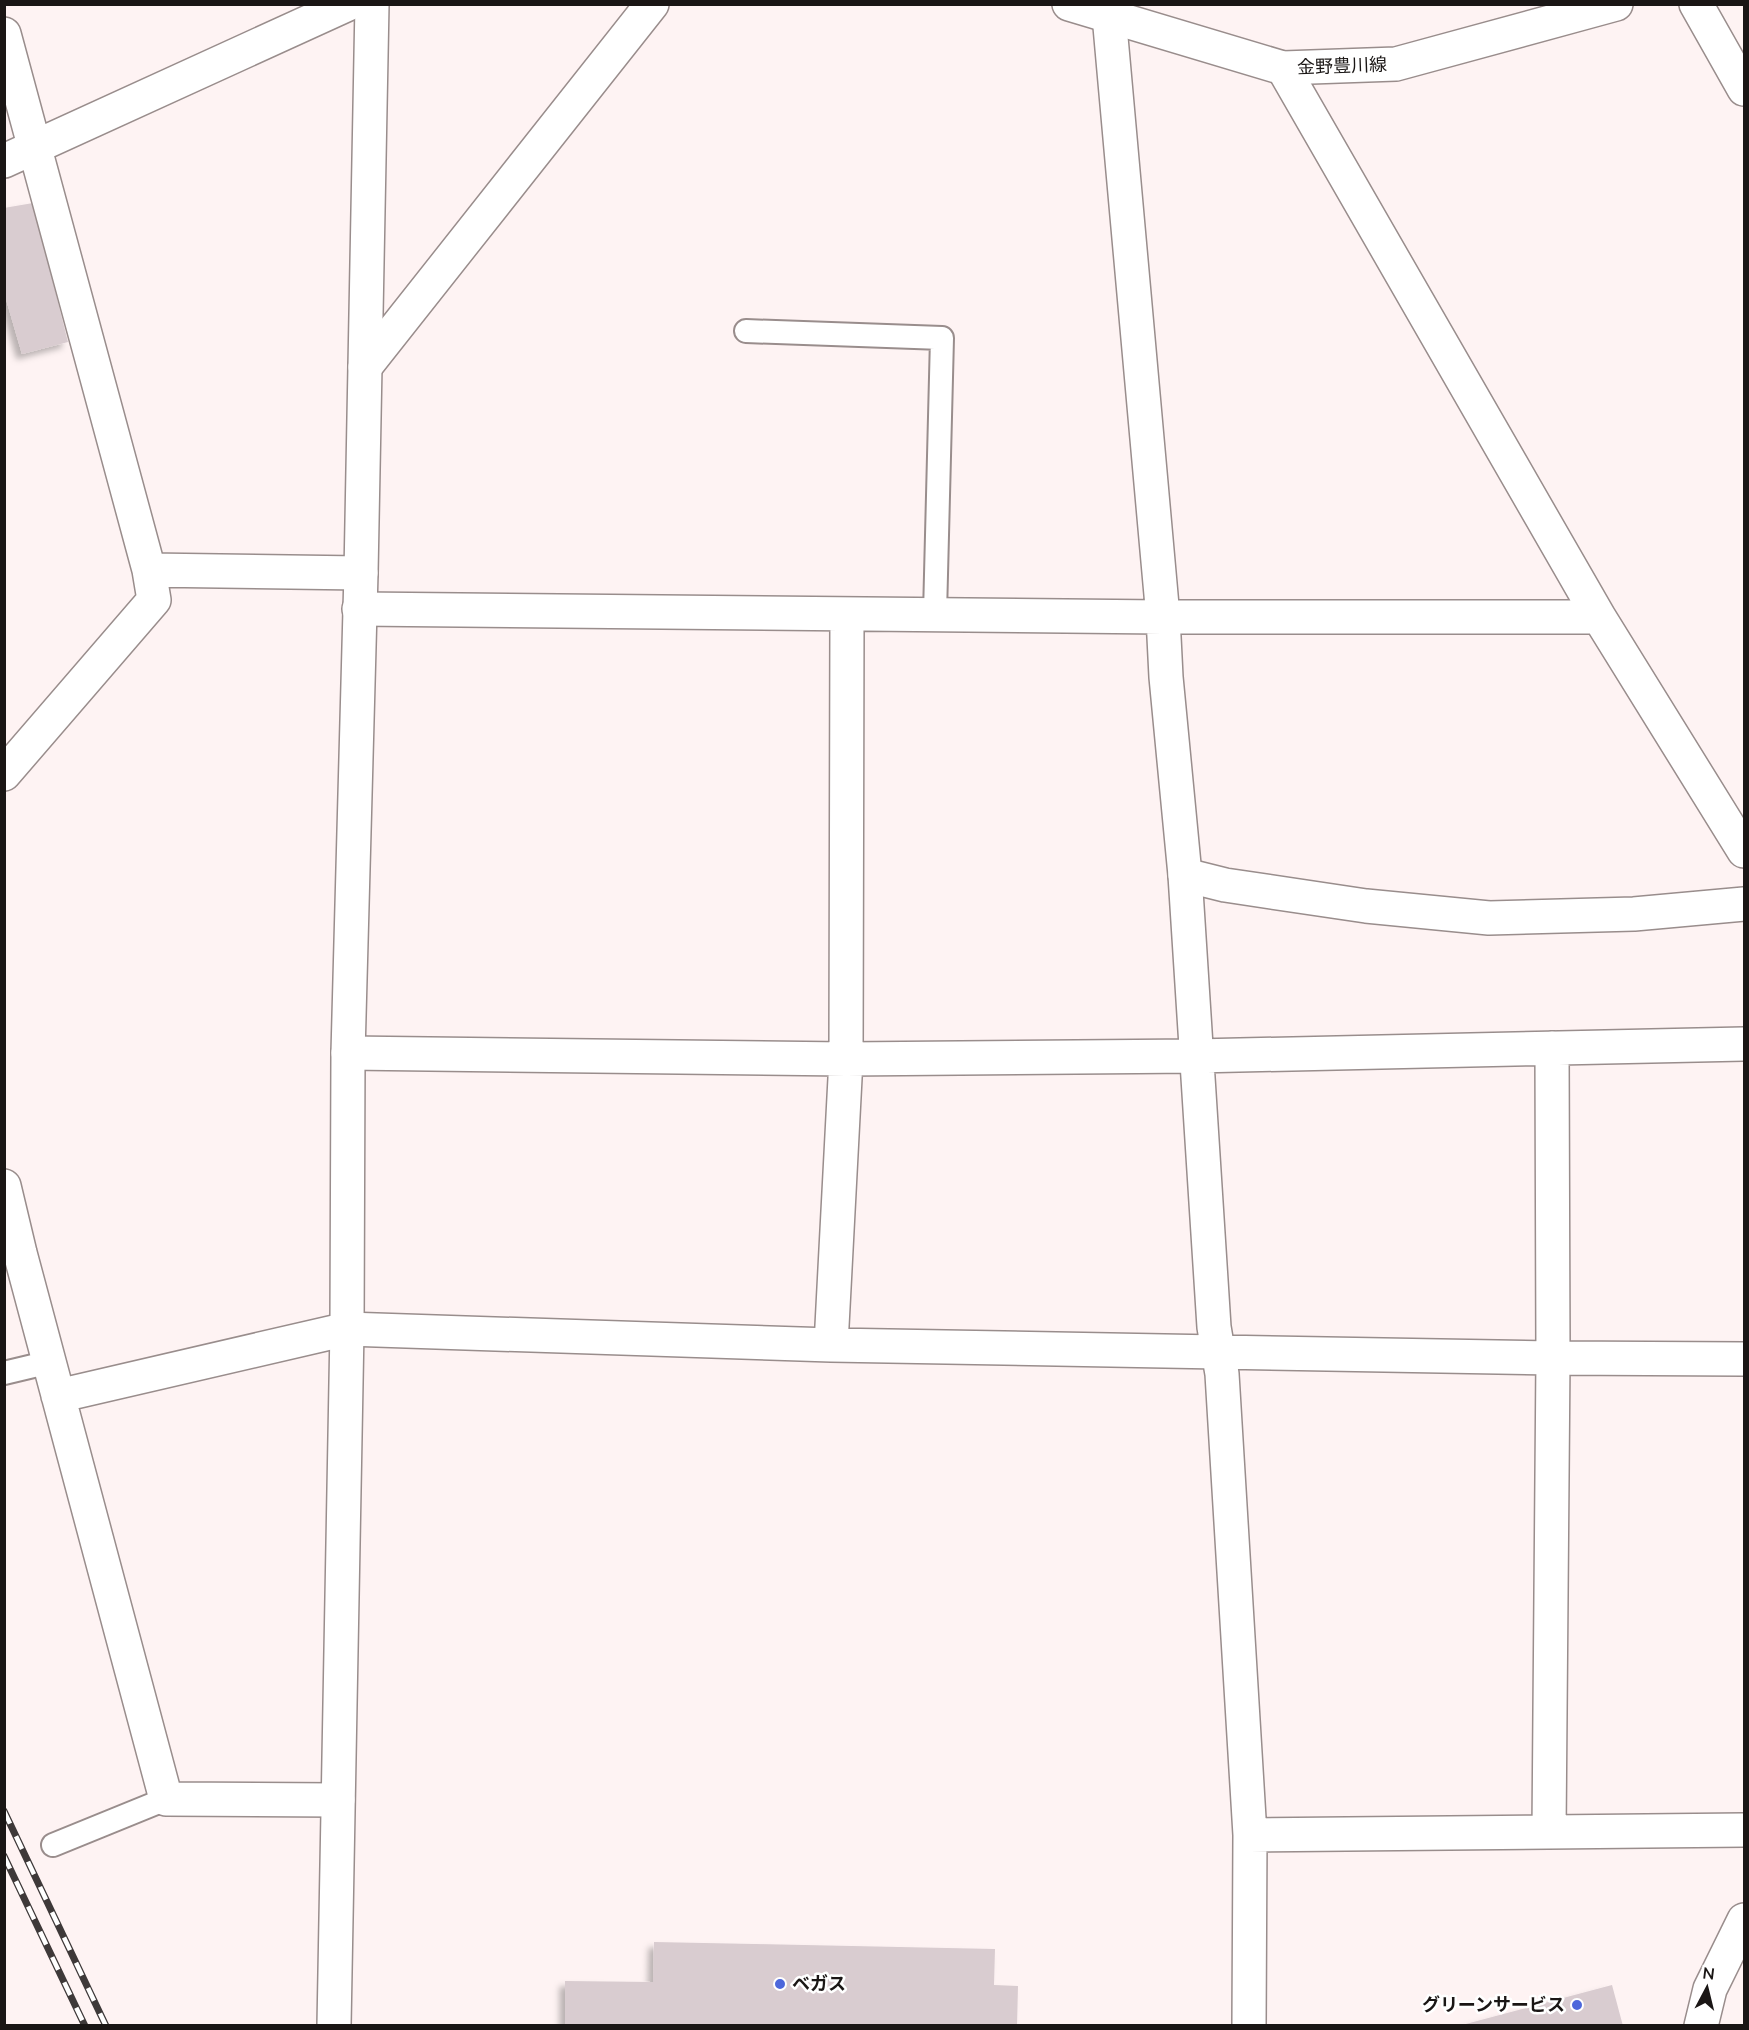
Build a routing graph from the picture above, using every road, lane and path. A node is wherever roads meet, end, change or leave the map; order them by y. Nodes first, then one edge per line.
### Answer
1 (348, 4) edge
2 (372, 4) edge
3 (652, 4) edge
4 (1069, 4) edge
5 (1616, 4) edge
6 (1696, 4) edge
7 (1109, 11) edge
8 (4, 34) edge
9 (1283, 68) junction
10 (1744, 89) edge
11 (35, 147) junction
12 (4, 161) edge
13 (746, 331) dead end
14 (365, 367) junction
15 (149, 570) junction
16 (361, 573) junction
17 (359, 609) junction
18 (847, 614) junction
19 (935, 614) junction
20 (1163, 617) junction
21 (1599, 617) junction
22 (4, 774) edge
23 (1744, 851) edge
24 (1185, 875) junction
25 (1744, 904) edge
26 (1744, 1044) edge
27 (1552, 1048) junction
28 (348, 1053) junction
29 (1196, 1056) junction
30 (846, 1059) junction
31 (4, 1186) edge
32 (12, 1254) edge
33 (347, 1329) junction
34 (831, 1345) junction
35 (1218, 1351) junction
36 (1553, 1358) junction
37 (1744, 1359) edge
38 (50, 1362) junction
39 (4, 1373) edge
40 (58, 1396) junction
41 (166, 1799) junction
42 (338, 1800) junction
43 (1744, 1830) edge
44 (1549, 1832) junction
45 (1250, 1835) junction
46 (53, 1845) dead end
47 (1744, 1920) edge
48 (334, 2025) edge
49 (1249, 2025) edge
50 (1701, 2025) edge

1 - 11 street
2 - 14 street
3 - 14 street
4 - 7 street, 金野豊川線
5 - 9 street, 金野豊川線
6 - 10 street
7 - 9 street, 金野豊川線
7 - 20 street
8 - 11 street
9 - 21 street
11 - 12 street
11 - 15 street
13 - 19 lane
14 - 16 street
15 - 16 street
15 - 22 street
16 - 17 street
17 - 18 street
17 - 28 street
18 - 19 street
18 - 30 street
19 - 20 street
20 - 21 street
20 - 24 street
21 - 23 street
24 - 25 street
24 - 29 street
26 - 27 street
27 - 29 street
27 - 36 street
28 - 30 street
28 - 33 street
29 - 30 street
29 - 35 street
30 - 34 street
31 - 32 street
32 - 38 street
33 - 34 street
33 - 40 street
33 - 42 street
34 - 35 street
35 - 36 street
35 - 45 street
36 - 37 street
36 - 44 street
38 - 39 lane
38 - 40 street
40 - 41 street
41 - 42 street
41 - 46 lane
42 - 48 street
43 - 44 street
44 - 45 street
45 - 49 street
47 - 50 street

